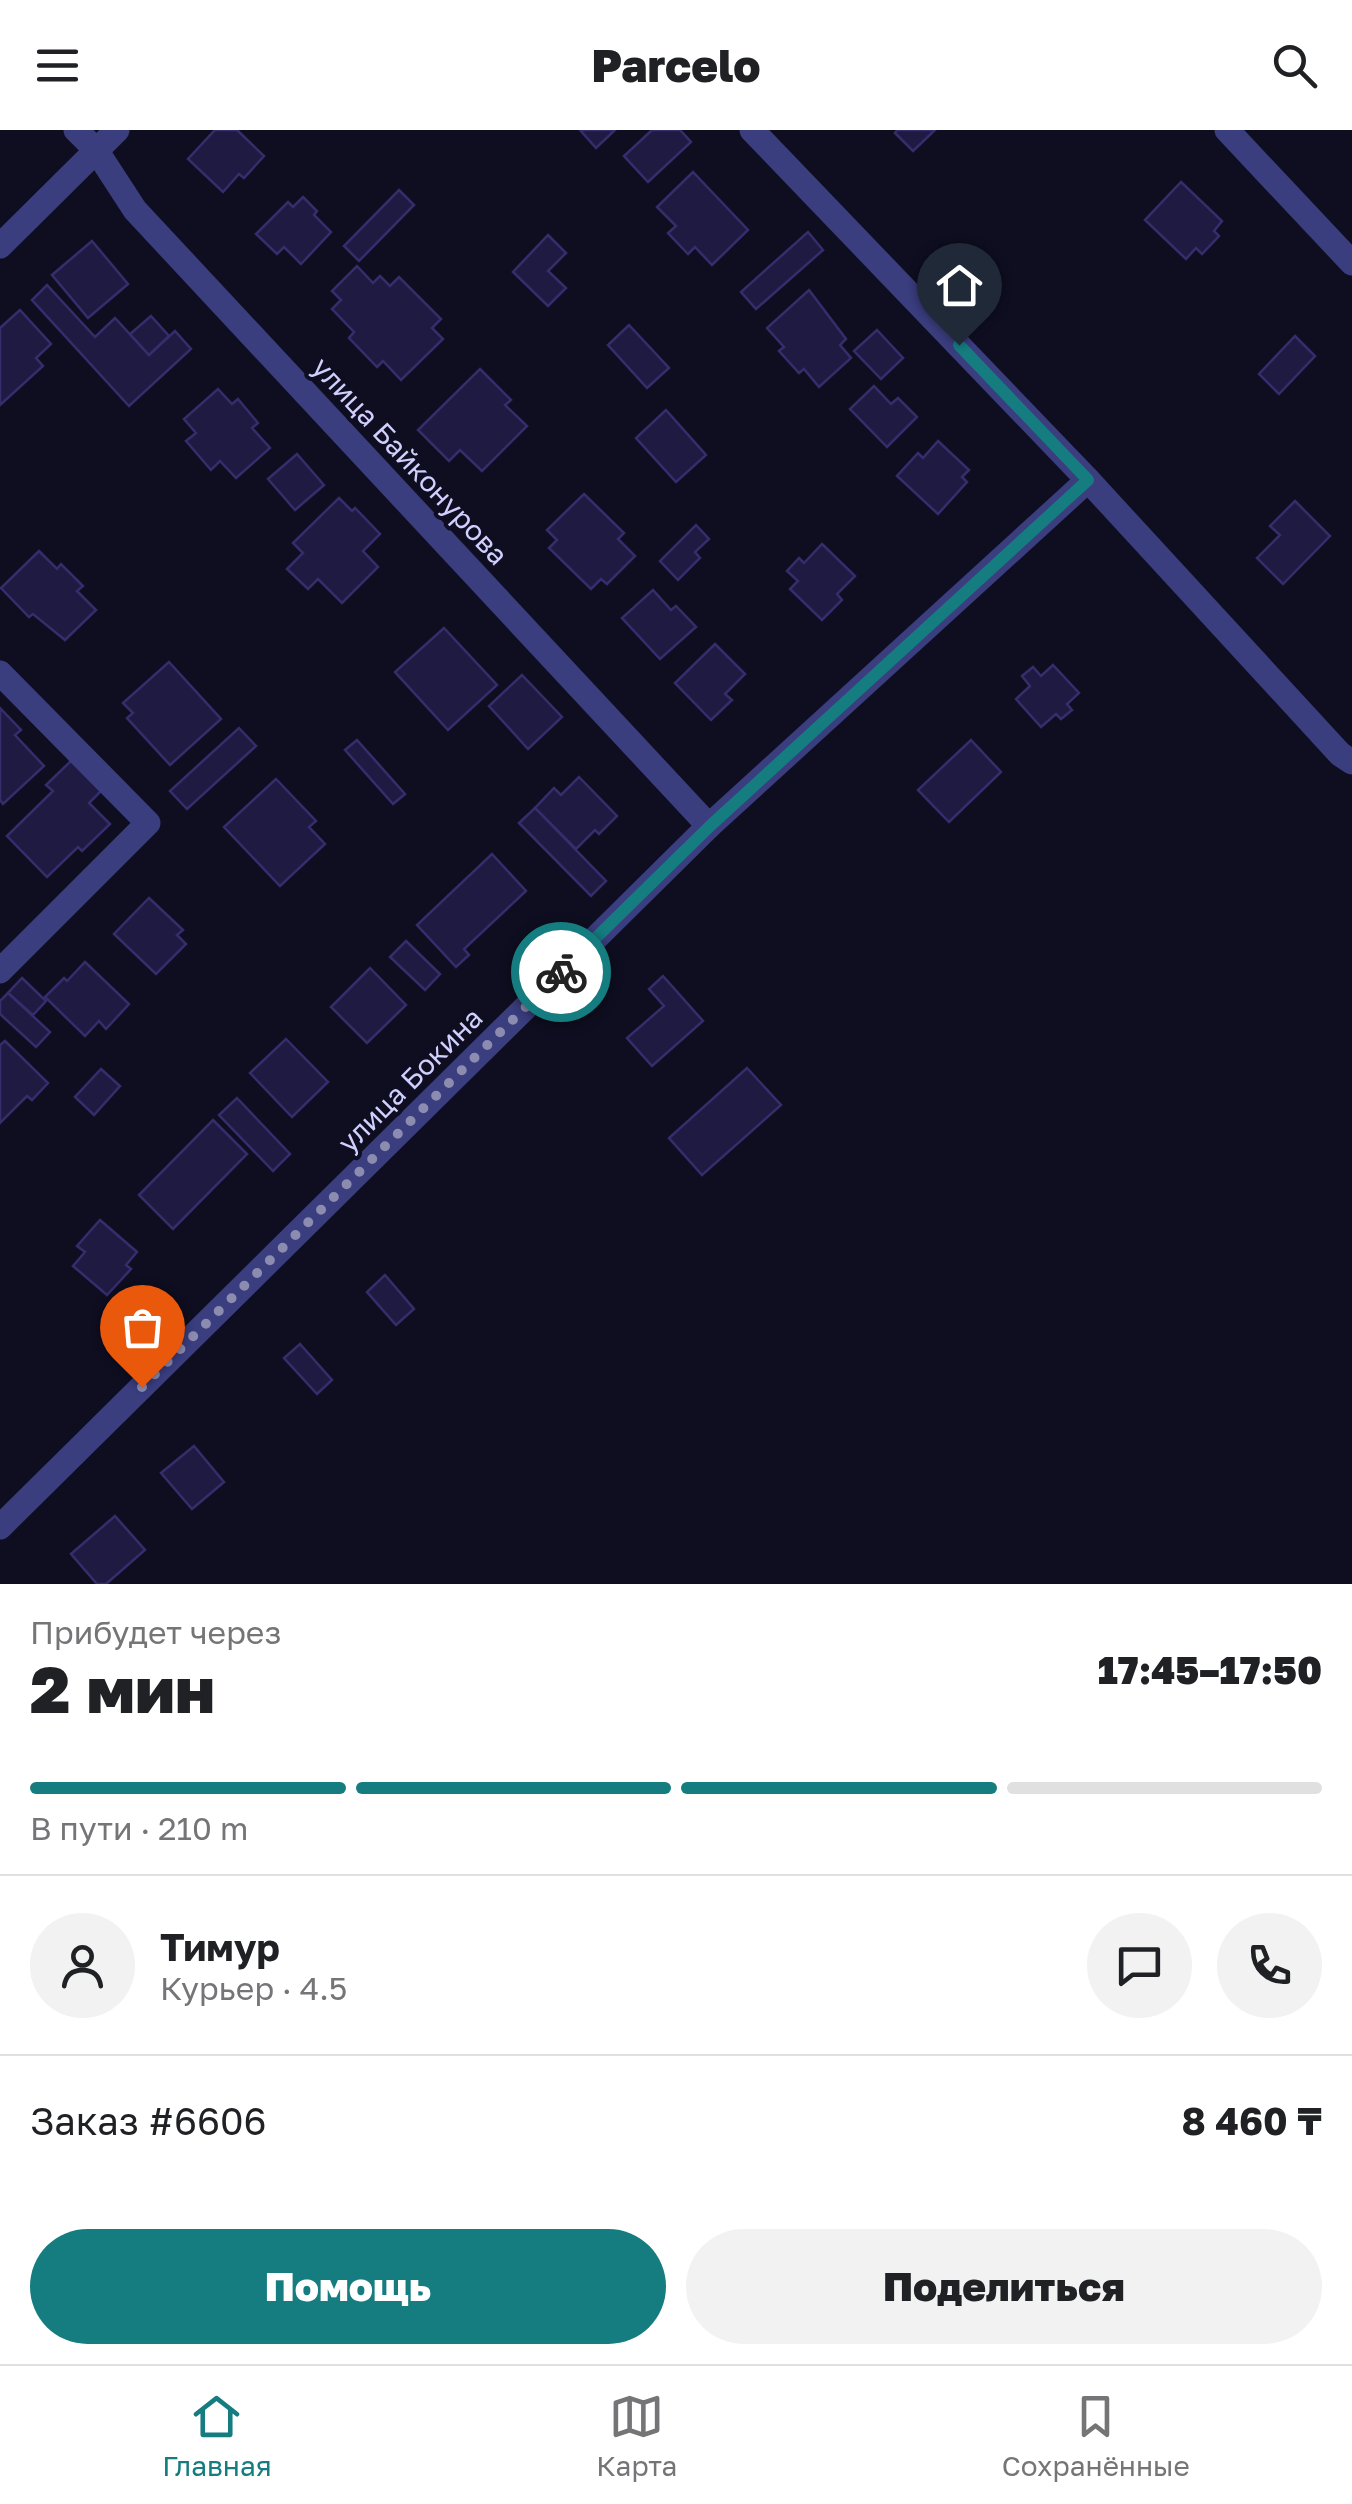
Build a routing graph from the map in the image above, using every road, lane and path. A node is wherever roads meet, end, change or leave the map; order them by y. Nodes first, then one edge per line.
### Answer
1 (76, 130) edge
2 (117, 130) edge
3 (752, 130) edge
4 (1228, 130) edge
5 (96, 150) junction
6 (0, 246) edge
7 (1352, 263) edge
8 (1088, 480) junction
9 (0, 673) edge
10 (1352, 762) edge
11 (710, 826) junction
12 (5, 956) edge
13 (0, 1527) edge

1 - 5 street, улица Байконурова
2 - 5 street
3 - 8 street
4 - 7 street
5 - 6 street
5 - 11 street, улица Байконурова
8 - 10 street
8 - 11 street, улица Бокина
9 - 12 street
11 - 13 street, улица Бокина

